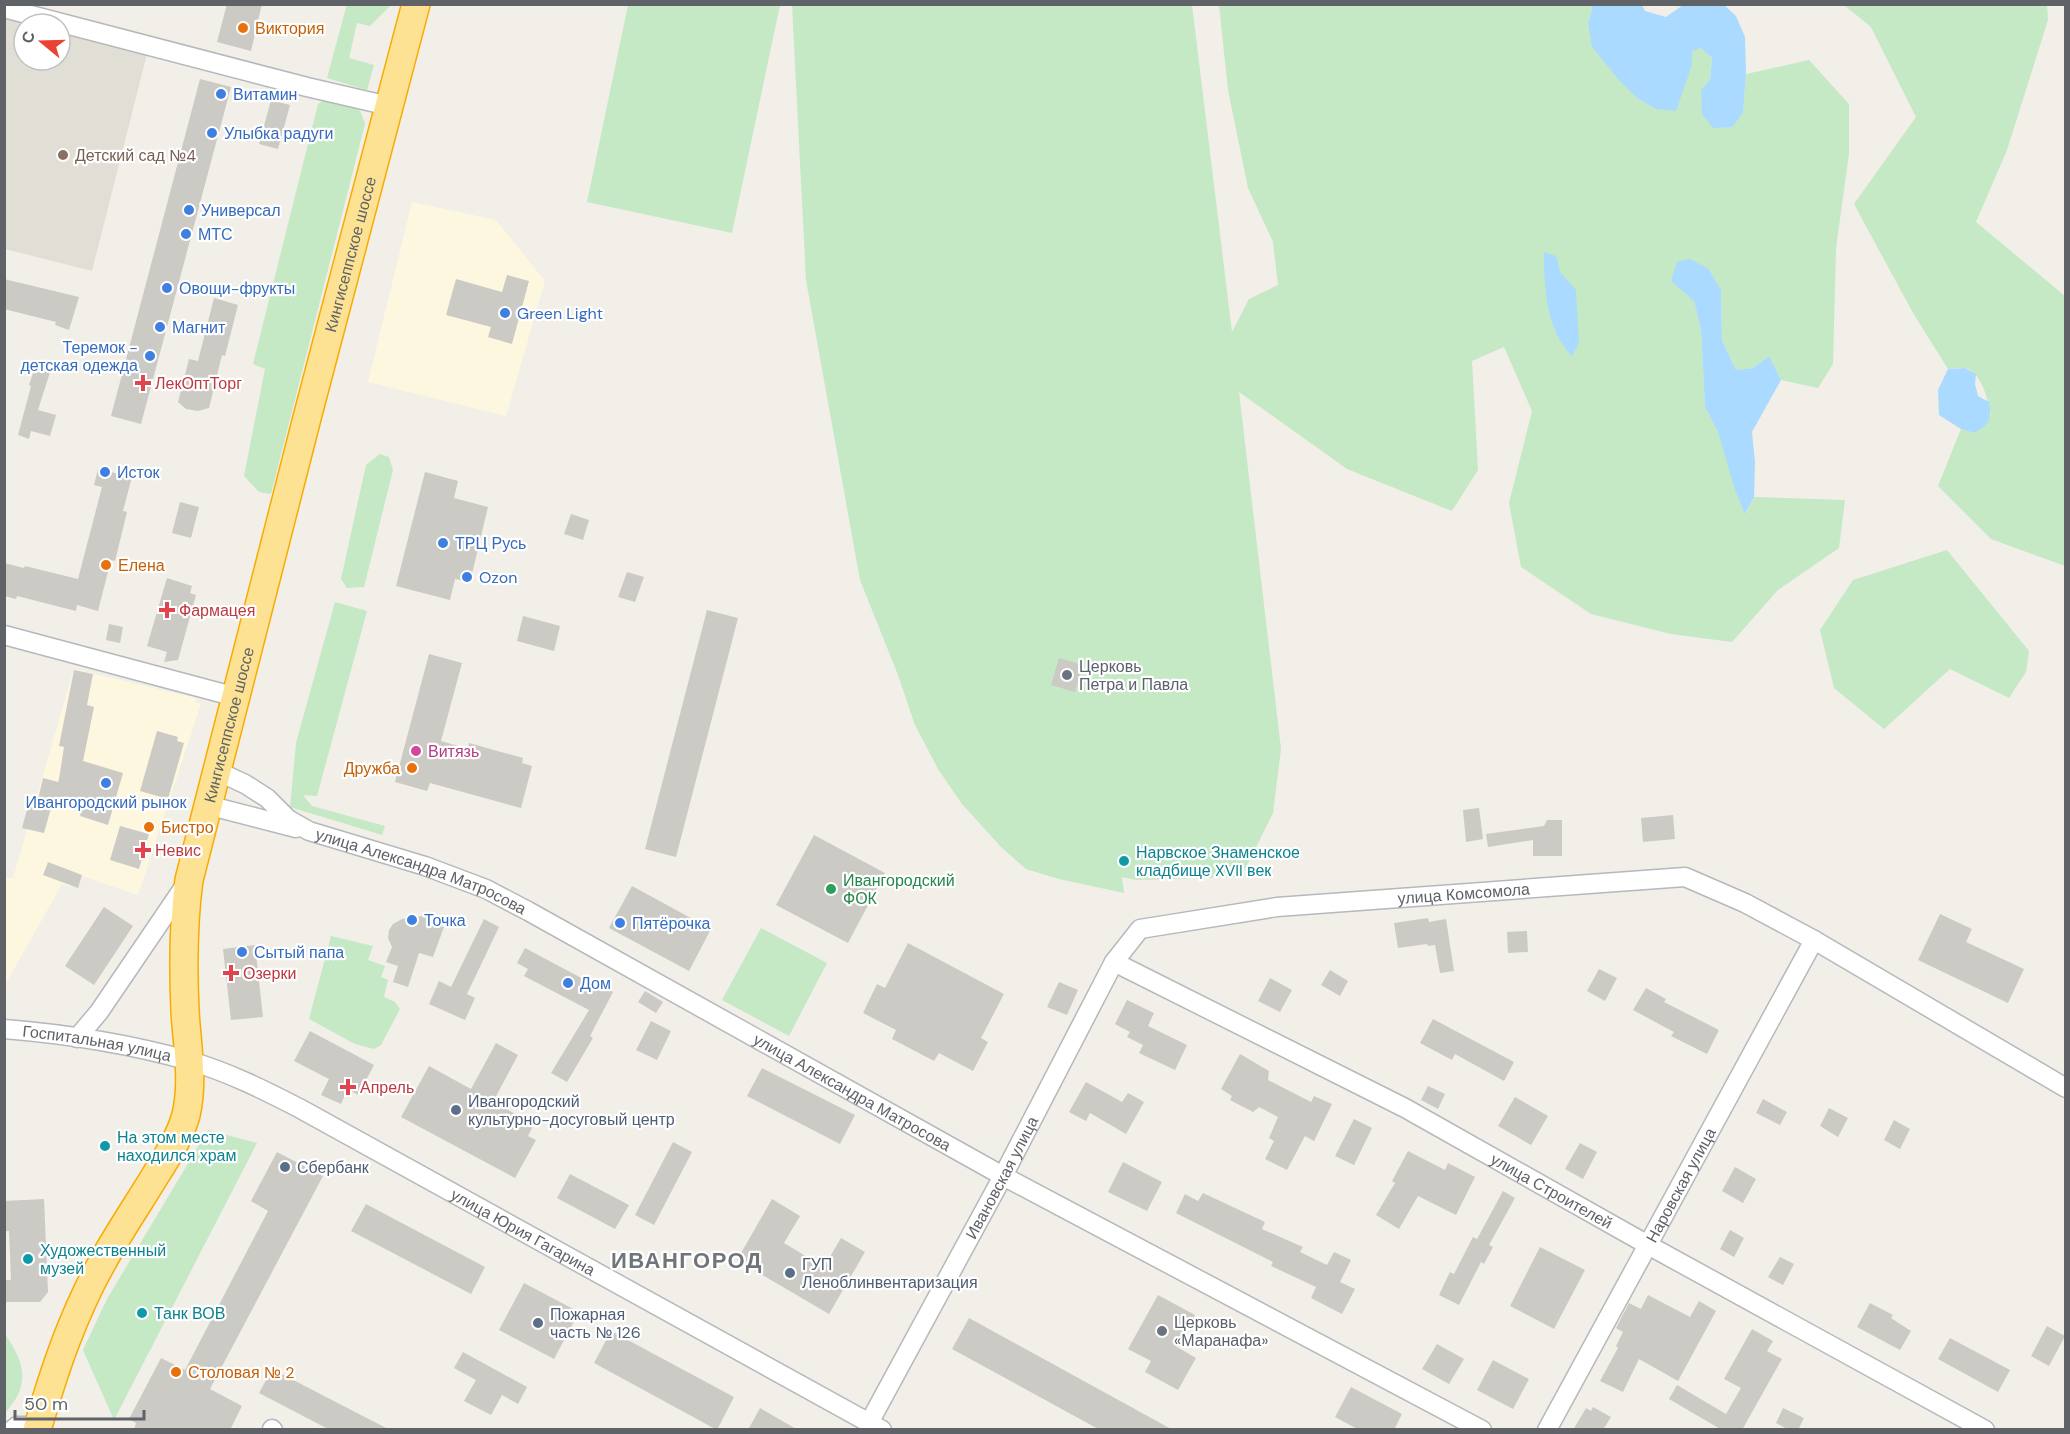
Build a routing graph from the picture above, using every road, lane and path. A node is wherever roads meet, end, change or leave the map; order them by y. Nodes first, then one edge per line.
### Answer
1 (416, 4) edge
2 (4, 8) edge
3 (389, 106) junction
4 (4, 635) edge
5 (236, 697) junction
6 (217, 771) junction
7 (207, 805) junction
8 (309, 831) junction
9 (189, 880) junction
10 (1814, 940) junction
11 (1114, 962) junction
12 (4, 1029) edge
13 (77, 1038) junction
14 (190, 1061) junction
15 (2066, 1088) edge
16 (1003, 1176) junction
17 (1648, 1245) junction
18 (875, 1426) edge
19 (29, 1428) edge
20 (1482, 1430) edge
21 (1547, 1430) edge
22 (1985, 1430) edge

1 - 3 highway, Кингисеппское шоссе
2 - 3 street
3 - 5 highway, Кингисеппское шоссе
4 - 5 street
5 - 6 highway, Кингисеппское шоссе
6 - 7 highway, Кингисеппское шоссе
6 - 8 street, улица Александра Матросова
7 - 8 street
7 - 9 highway, Кингисеппское шоссе
8 - 16 street, улица Александра Матросова
9 - 13 street
9 - 14 highway, Кингисеппское шоссе
10 - 11 street, улица Комсомола
10 - 15 street, улица Комсомола
10 - 17 street, Наровская улица
11 - 16 street, Ивановская улица
11 - 17 street, улица Строителей
12 - 13 street, Госпитальная улица
13 - 14 street, Госпитальная улица
14 - 18 street, улица Юрия Гагарина
14 - 19 highway, Кингисеппское шоссе
16 - 18 street, Ивановская улица
16 - 20 street, улица Александра Матросова
17 - 21 street, Наровская улица
17 - 22 street, улица Строителей

